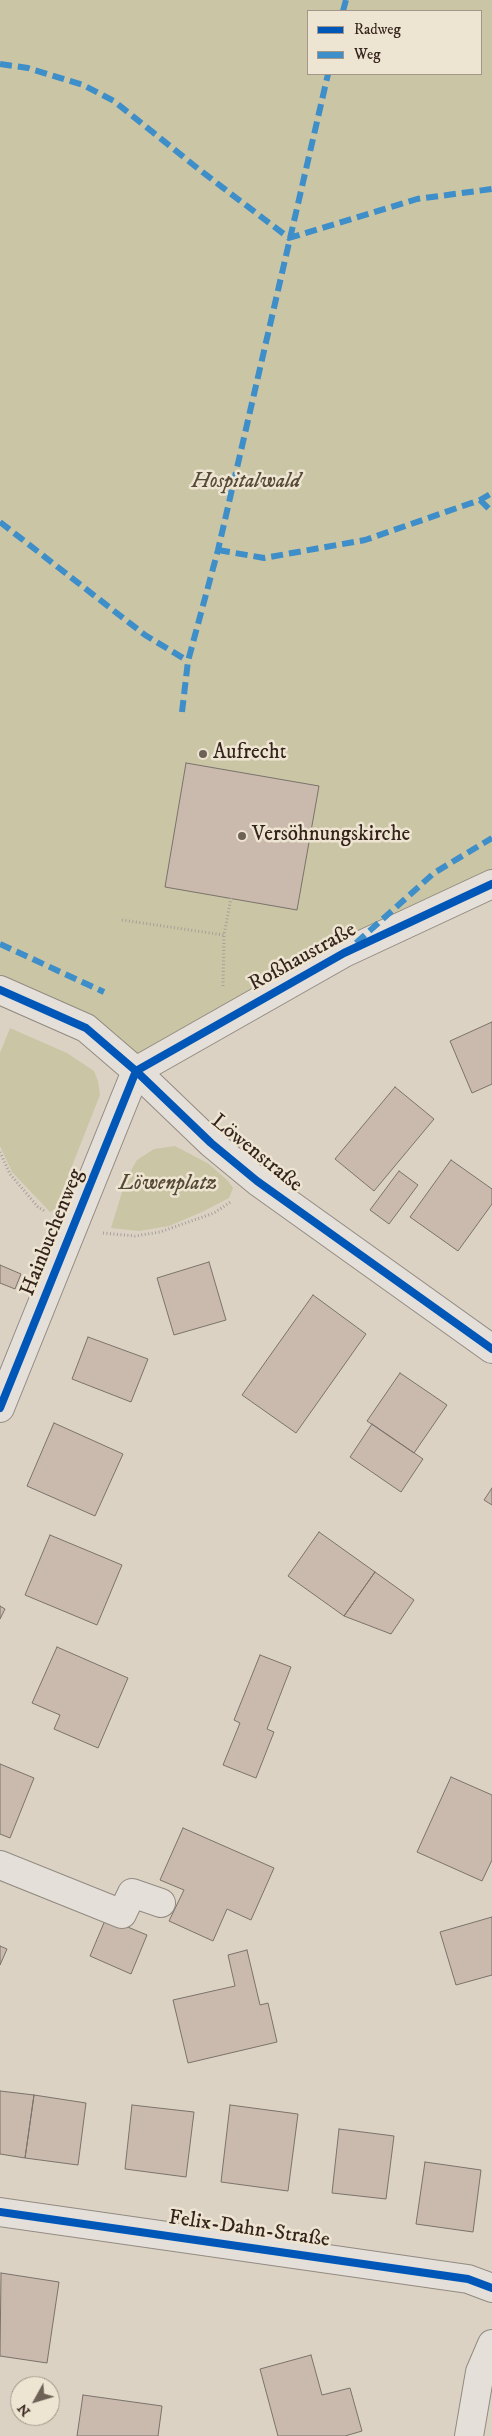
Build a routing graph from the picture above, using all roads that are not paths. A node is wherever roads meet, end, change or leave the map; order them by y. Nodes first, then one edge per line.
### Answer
1 (492, 884) edge
2 (0, 990) edge
3 (136, 1071) junction
4 (492, 1349) edge
5 (0, 1408) edge
6 (0, 1865) edge
7 (161, 1903) dead end
8 (0, 2212) edge
9 (492, 2288) edge
10 (492, 2344) edge
11 (469, 2436) edge

1 - 3 street, Roßhaustraße
2 - 3 street, Löwenstraße
3 - 4 street, Löwenstraße
3 - 5 street, Hainbuchenweg
6 - 7 street
8 - 9 street, Felix-Dahn-Straße
10 - 11 street

